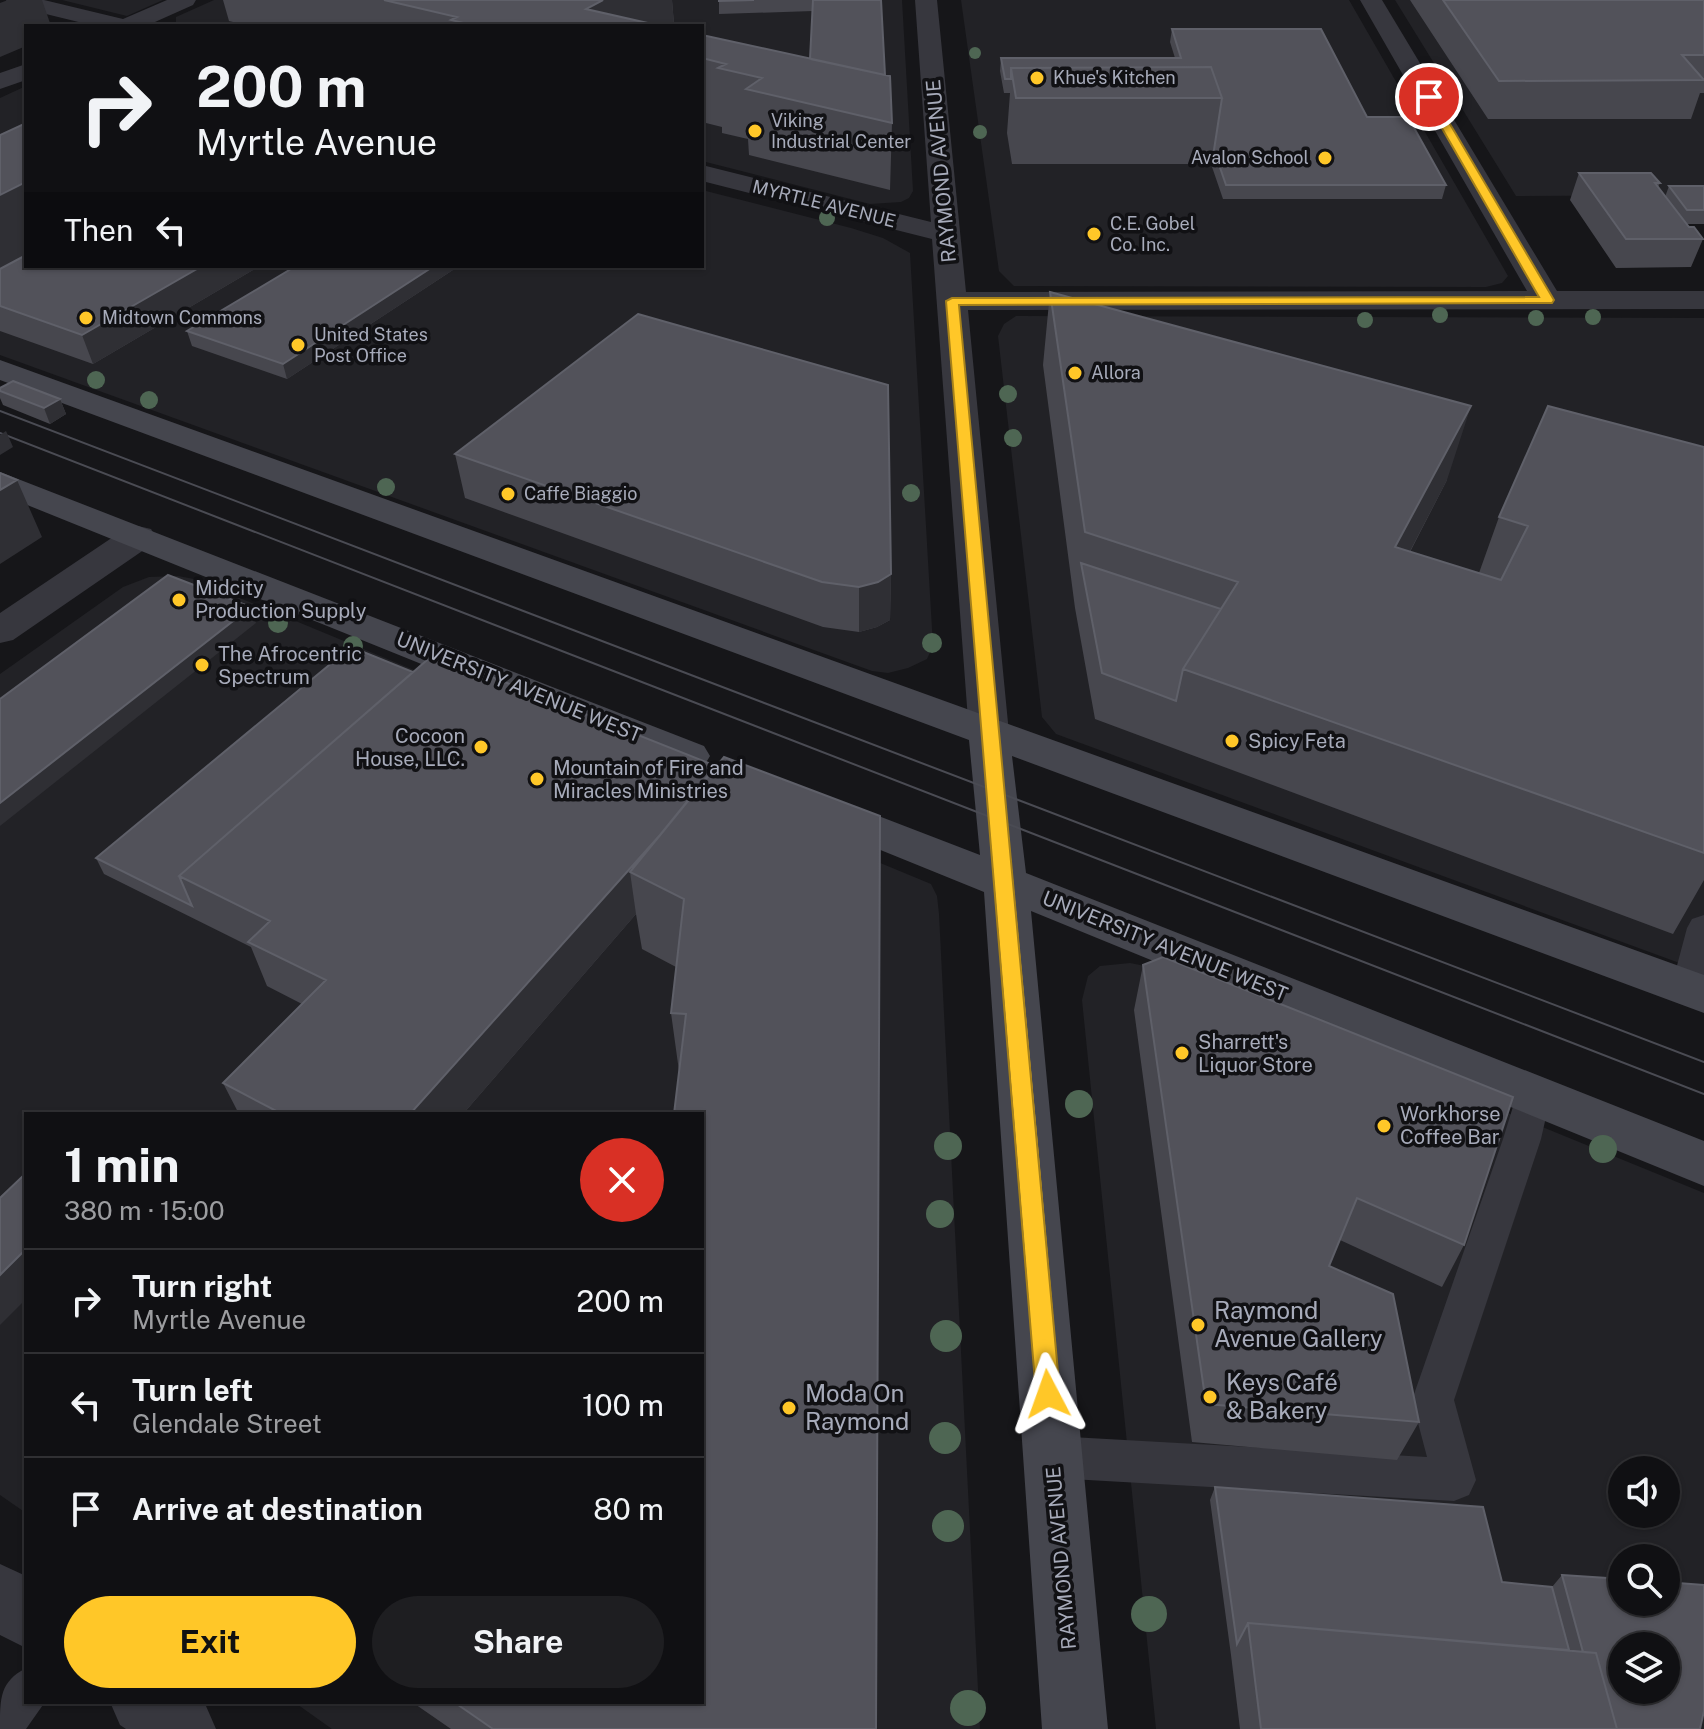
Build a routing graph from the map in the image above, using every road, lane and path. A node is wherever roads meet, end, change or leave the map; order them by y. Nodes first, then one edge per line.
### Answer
1 (185, 0) edge
2 (926, 0) edge
3 (1371, 0) edge
4 (26, 1) edge
5 (116, 24) edge
6 (129, 24) edge
7 (24, 72) edge
8 (0, 82) edge
9 (704, 174) edge
10 (946, 234) junction
11 (1547, 300) junction
12 (1704, 300) edge
13 (952, 301) junction
14 (0, 369) edge
15 (0, 482) edge
16 (138, 537) junction
17 (0, 631) edge
18 (989, 733) junction
19 (719, 768) edge
20 (791, 797) edge
21 (1004, 880) junction
22 (1704, 928) edge
23 (1696, 991) edge
24 (1533, 1095) junction
25 (1704, 1164) edge
26 (1053, 1457) junction
27 (0, 1595) edge
28 (24, 1614) edge
29 (24, 1694) edge
30 (146, 1704) edge
31 (0, 1724) edge
32 (183, 1729) edge
33 (1075, 1729) edge

1 - 6 street
2 - 10 street, RAYMOND AVENUE
3 - 11 street
4 - 5 street
7 - 8 street
9 - 10 street, MYRTLE AVENUE
10 - 13 street, RAYMOND AVENUE
11 - 12 street
11 - 13 street
13 - 18 street, RAYMOND AVENUE
14 - 18 main road
15 - 16 main road, UNIVERSITY AVENUE WEST
16 - 17 street
16 - 19 main road, UNIVERSITY AVENUE WEST
18 - 21 main road, RAYMOND AVENUE
18 - 23 main road
20 - 21 main road, UNIVERSITY AVENUE WEST
21 - 24 main road, UNIVERSITY AVENUE WEST
21 - 26 main road, RAYMOND AVENUE
22 - 23 lane
24 - 25 main road, UNIVERSITY AVENUE WEST
24 - 26 lane
26 - 33 main road, RAYMOND AVENUE
27 - 28 street
29 - 31 lane
30 - 32 street

